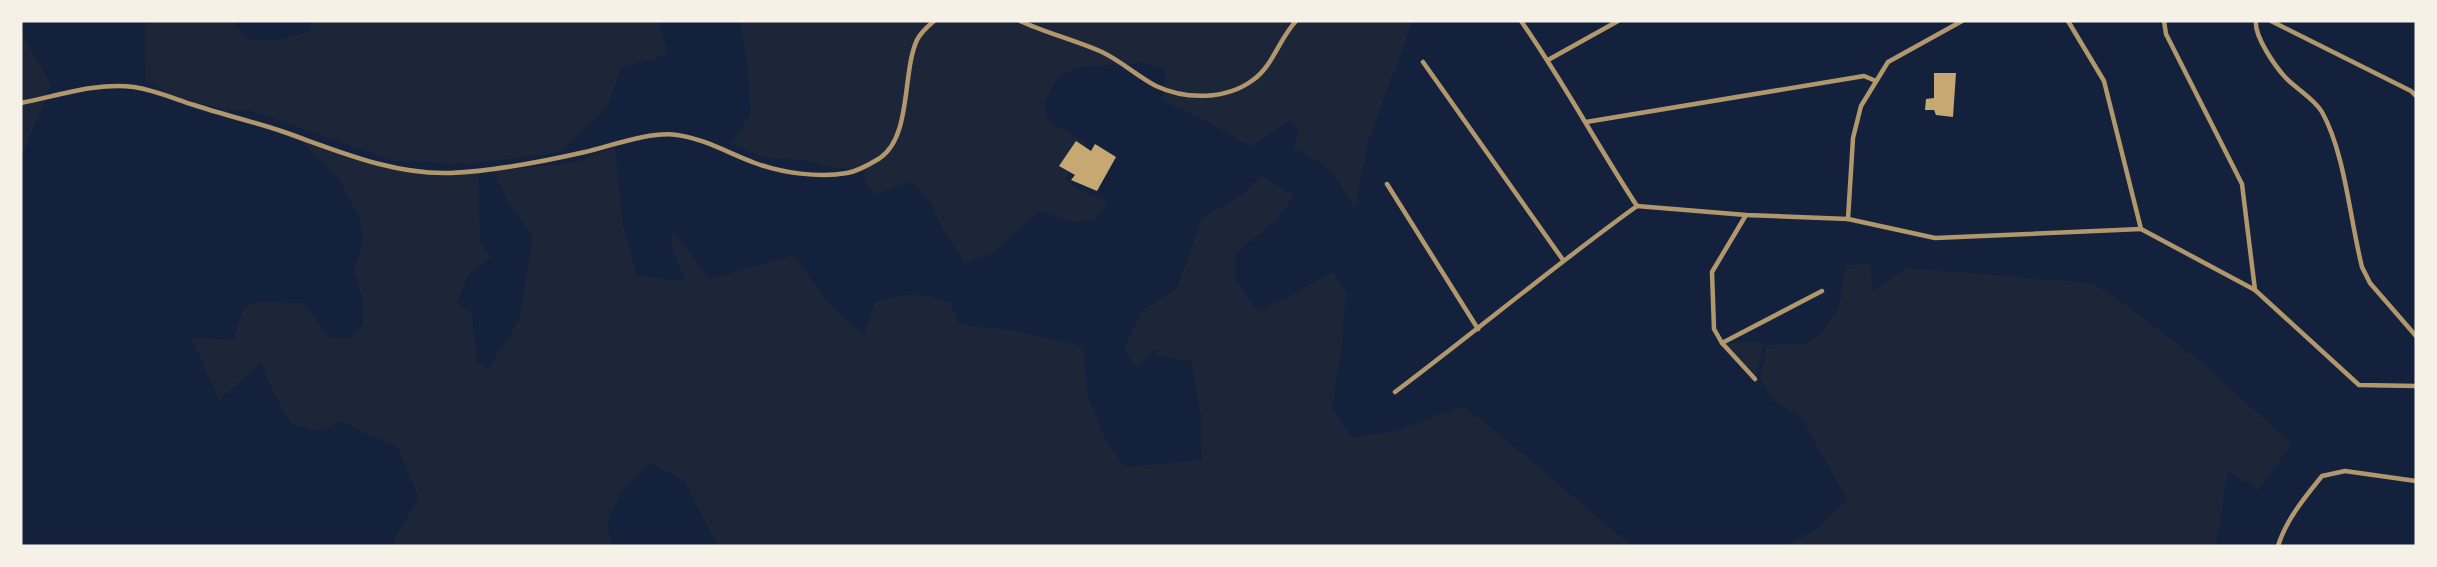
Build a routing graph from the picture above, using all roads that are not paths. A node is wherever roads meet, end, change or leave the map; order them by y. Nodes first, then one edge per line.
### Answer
1 (934, 21) edge
2 (1020, 21) edge
3 (1296, 21) edge
4 (1521, 21) edge
5 (1618, 21) edge
6 (1962, 21) edge
7 (2067, 21) edge
8 (2164, 21) edge
9 (2256, 21) edge
10 (2271, 21) edge
11 (1548, 60) junction
12 (1423, 62) dead end
13 (1876, 81) junction
14 (2416, 96) edge
15 (21, 103) edge
16 (1586, 122) junction
17 (1387, 184) dead end
18 (1636, 206) junction
19 (1746, 215) junction
20 (1848, 219) junction
21 (2141, 229) junction
22 (1563, 260) junction
23 (2255, 290) junction
24 (1822, 291) dead end
25 (1479, 329) junction
26 (2416, 336) edge
27 (1722, 343) junction
28 (1755, 379) dead end
29 (2416, 386) edge
30 (1395, 392) dead end
31 (2416, 481) edge
32 (2278, 546) edge

1 - 15 street
2 - 3 street
4 - 11 street
5 - 11 street
6 - 13 street
7 - 21 street
8 - 23 street
9 - 26 street
10 - 14 street
11 - 16 street
12 - 22 street
13 - 16 street
13 - 20 street
16 - 18 street
17 - 25 street
18 - 19 street
18 - 22 street
19 - 20 street
19 - 27 street
20 - 21 street
21 - 23 street
22 - 25 street
23 - 29 street
24 - 27 street
25 - 30 street
27 - 28 street
31 - 32 street

